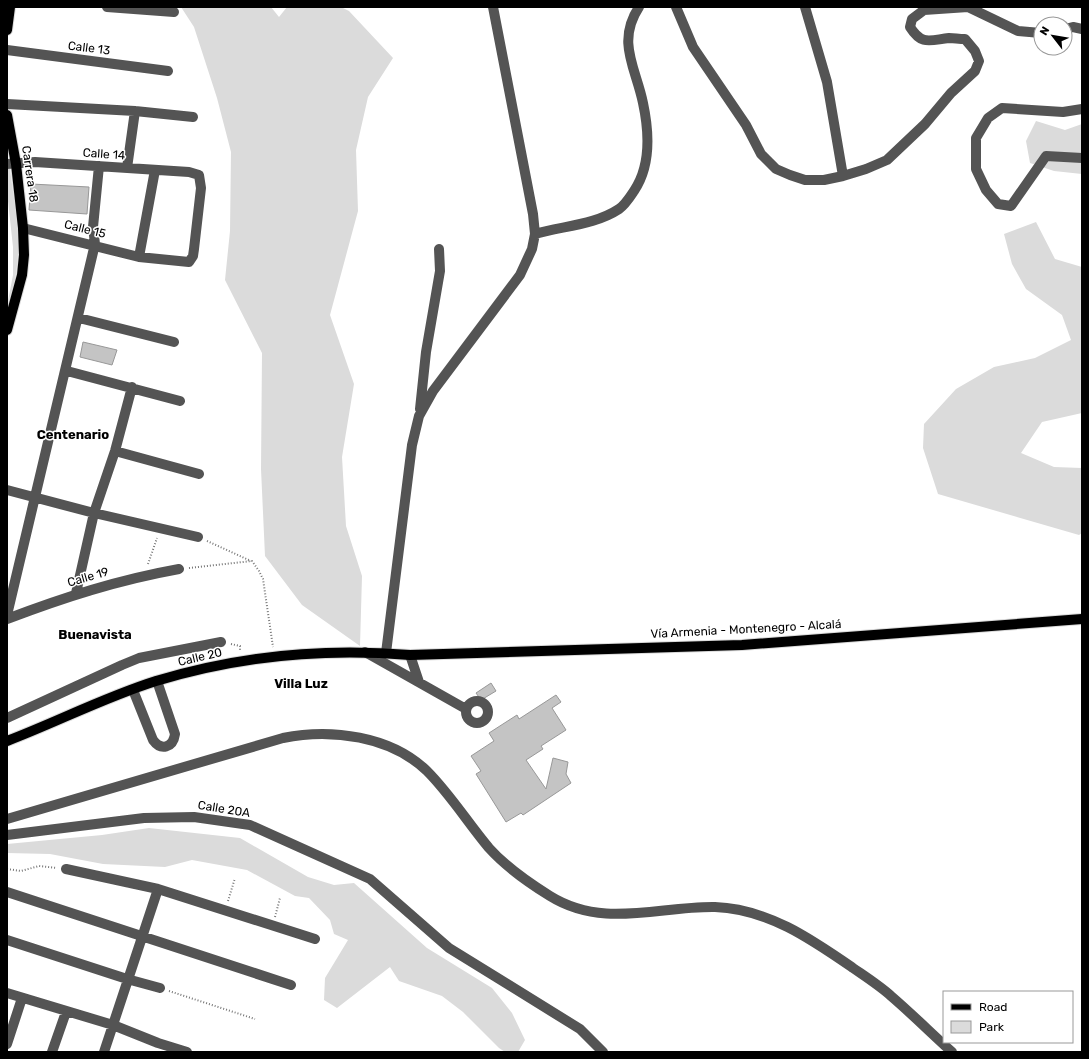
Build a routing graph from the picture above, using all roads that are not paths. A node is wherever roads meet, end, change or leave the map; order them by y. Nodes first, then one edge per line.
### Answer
1 (10, 7) edge
2 (107, 7) edge
3 (493, 7) edge
4 (640, 7) edge
5 (676, 7) edge
6 (805, 7) edge
7 (174, 12) dead end
8 (7, 30) edge
9 (1033, 32) edge
10 (7, 50) edge
11 (168, 71) dead end
12 (7, 104) edge
13 (1082, 109) edge
14 (136, 111) junction
15 (7, 115) edge
16 (193, 117) dead end
17 (1082, 158) edge
18 (12, 164) edge
19 (99, 166) junction
20 (127, 168) junction
21 (155, 170) junction
22 (199, 175) joint
23 (843, 176) junction
24 (23, 228) junction
25 (535, 234) junction
26 (95, 244) junction
27 (439, 250) dead end
28 (139, 256) junction
29 (79, 318) junction
30 (7, 330) edge
31 (174, 342) dead end
32 (67, 371) junction
33 (132, 387) junction
34 (180, 401) dead end
35 (419, 416) junction
36 (115, 451) junction
37 (199, 474) dead end
38 (7, 490) edge
39 (34, 497) junction
40 (94, 513) junction
41 (198, 537) road end
42 (179, 569) road end
43 (76, 593) junction
44 (7, 616) edge
45 (7, 619) edge
46 (1082, 620) edge
47 (221, 642) road end
48 (365, 652) junction
49 (386, 653) junction
50 (410, 655) junction
51 (157, 681) junction
52 (419, 682) junction
53 (133, 690) junction
54 (466, 708) dead end
55 (7, 718) edge
56 (7, 741) edge
57 (7, 819) edge
58 (7, 835) edge
59 (66, 869) road end
60 (158, 889) junction
61 (7, 892) edge
62 (142, 936) junction
63 (315, 939) dead end
64 (7, 940) edge
65 (127, 979) junction
66 (291, 985) dead end
67 (160, 988) road end
68 (7, 993) edge
69 (22, 998) junction
70 (66, 1012) junction
71 (113, 1026) junction
72 (7, 1044) edge
73 (156, 1048) edge
74 (52, 1052) edge
75 (104, 1052) edge
76 (187, 1052) edge
77 (603, 1052) edge
78 (952, 1052) edge

1 - 8 main road
2 - 7 street
3 - 25 street
4 - 25 street
5 - 23 street
6 - 23 street
9 - 23 street
10 - 11 street, Calle 13
12 - 14 street
13 - 17 street
14 - 16 street
14 - 20 street
15 - 18 main road, Carrera 18
18 - 19 street, Calle 14
18 - 24 main road, Carrera 18
19 - 20 street, Calle 14
19 - 26 street
20 - 21 street, Calle 14
21 - 22 street, Calle 14
21 - 28 street
22 - 28 street, Calle 15
24 - 26 street, Calle 15
24 - 30 main road, Carrera 18
25 - 35 street
26 - 28 street, Calle 15
26 - 29 street
27 - 35 street
29 - 31 street
29 - 32 street
32 - 33 street
32 - 39 street
33 - 34 street
33 - 36 street
35 - 49 street
36 - 37 street
36 - 40 street
38 - 39 street
39 - 40 street
39 - 44 street
40 - 41 street
40 - 43 street
42 - 43 street, Calle 19
43 - 45 street, Calle 19
46 - 50 main road, Vía Armenia - Montenegro - Alcalá
47 - 55 street
48 - 49 main road, Calle 20
48 - 51 main road, Calle 20
48 - 52 street
49 - 50 main road, Calle 20
50 - 52 street
51 - 53 main road, Calle 20
51 - 53 street
52 - 54 street
53 - 56 main road, Calle 20
57 - 78 street
58 - 77 street, Calle 20A
59 - 60 street
60 - 62 street
60 - 63 street
61 - 62 street
62 - 65 street
62 - 66 street
64 - 65 street
65 - 67 street
65 - 71 street
68 - 69 street
69 - 70 street
69 - 72 street
70 - 71 street
70 - 74 street
71 - 73 street
71 - 75 street
73 - 76 street

